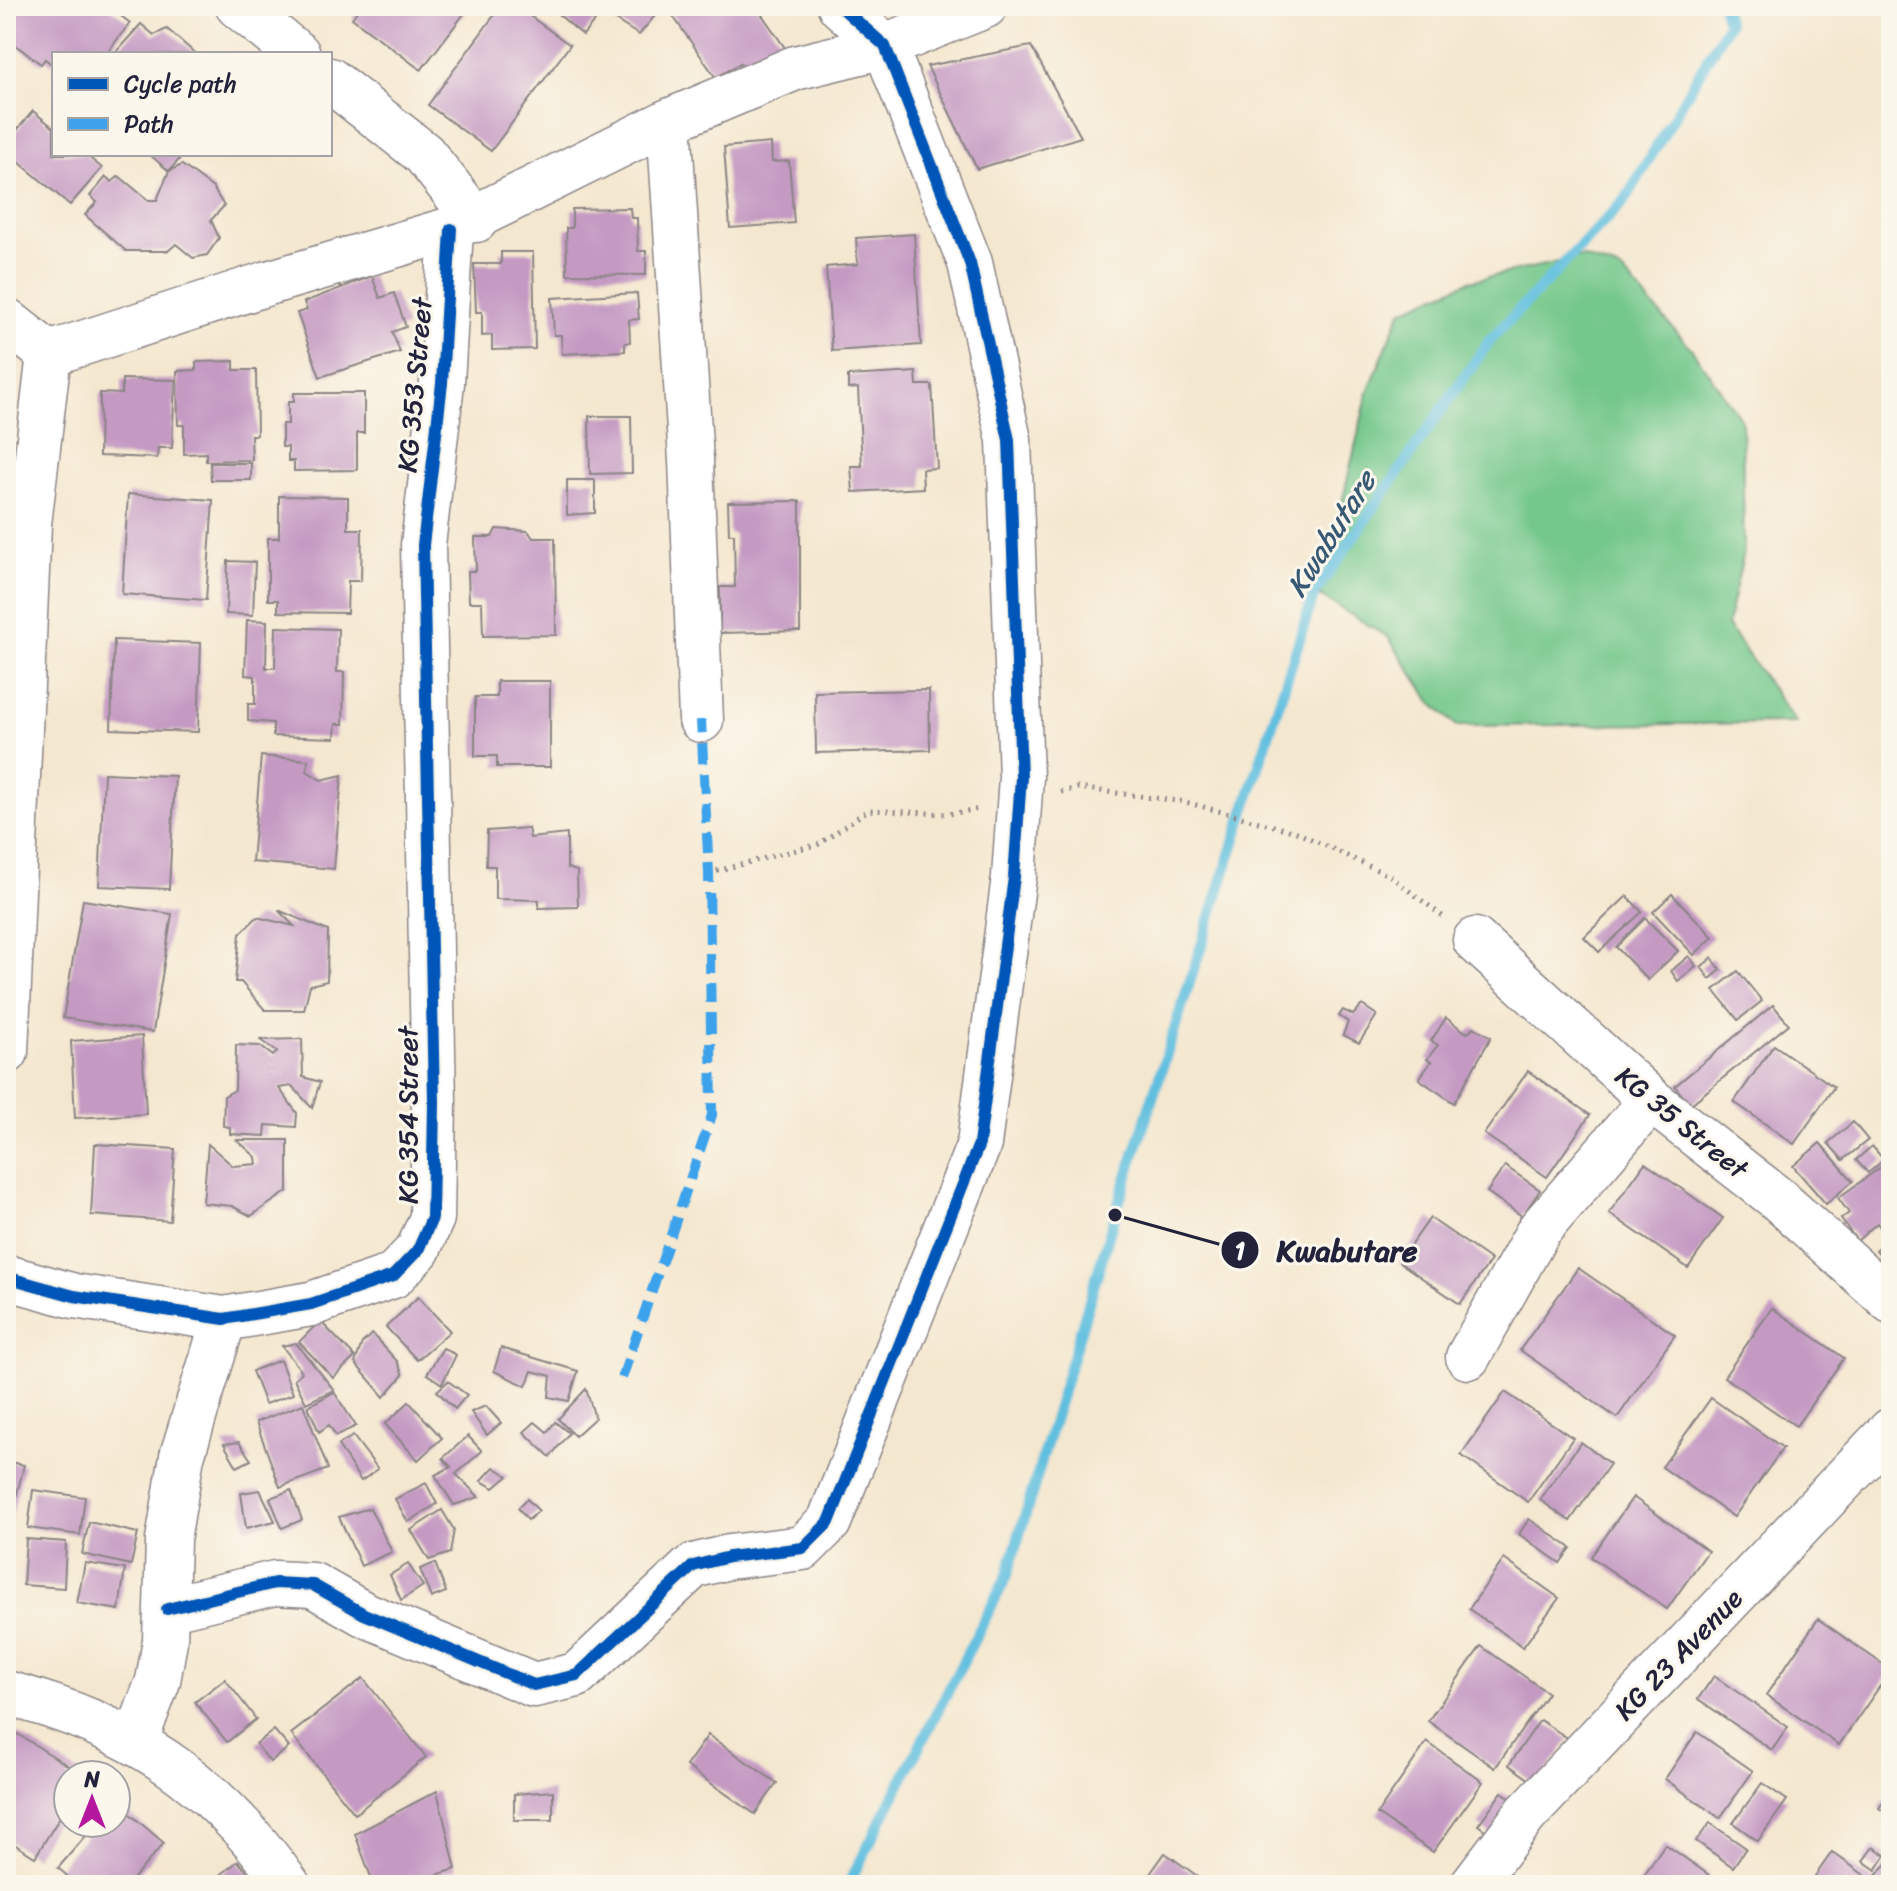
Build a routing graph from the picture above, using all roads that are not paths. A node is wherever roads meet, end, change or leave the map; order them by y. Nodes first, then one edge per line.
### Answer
1 (238, 6) edge
2 (840, 6) edge
3 (985, 6) edge
4 (885, 46) junction
5 (296, 52) edge
6 (332, 82) edge
7 (669, 121) junction
8 (463, 224) junction
9 (6, 320) edge
10 (49, 354) junction
11 (423, 545) joint
12 (701, 720) dead end
13 (1475, 940) road end
14 (6, 1052) edge
15 (1651, 1100) junction
16 (6, 1277) edge
17 (1891, 1301) edge
18 (224, 1319) junction
19 (1468, 1357) dead end
20 (1891, 1430) edge
21 (167, 1609) junction
22 (6, 1693) edge
23 (136, 1740) junction
24 (288, 1885) edge
25 (1472, 1885) edge

1 - 5 street
2 - 4 street
3 - 4 street
4 - 7 street
4 - 21 street
6 - 8 street
7 - 8 street
7 - 12 street
8 - 10 street
8 - 11 street, KG 353 Street
9 - 10 street
10 - 14 street
11 - 18 street, KG 354 Street
13 - 15 street, KG 35 Street
15 - 17 street, KG 35 Street
15 - 19 street
16 - 18 street, KG 354 Street
18 - 21 street
20 - 25 street, KG 23 Avenue
21 - 23 street
22 - 23 street
23 - 24 street

